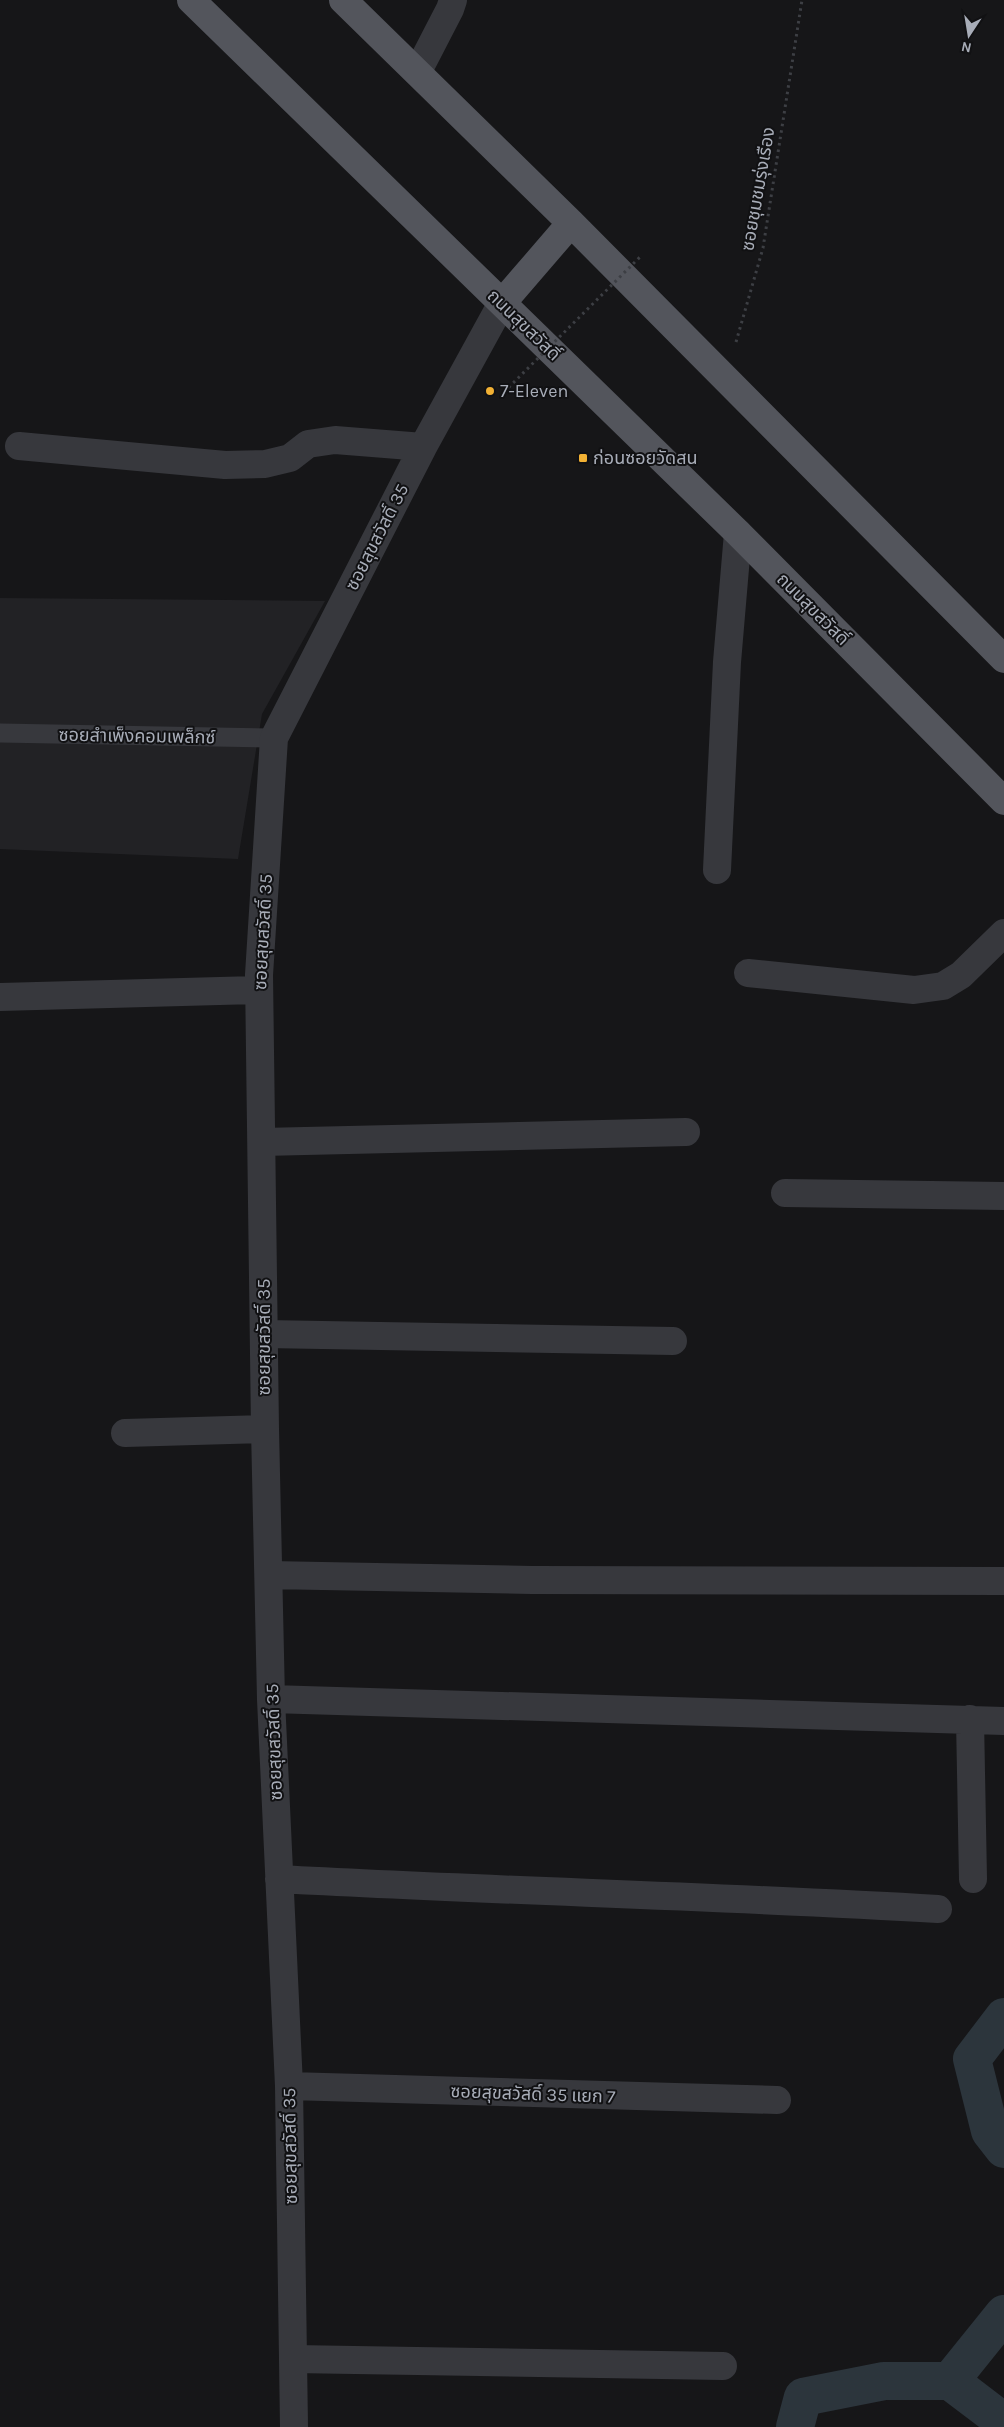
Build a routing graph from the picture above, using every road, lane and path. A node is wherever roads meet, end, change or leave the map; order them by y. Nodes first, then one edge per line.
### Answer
1 (191, 0) edge
2 (343, 0) edge
3 (453, 0) edge
4 (802, 0) edge
5 (418, 71) junction
6 (571, 223) junction
7 (642, 255) dead end
8 (502, 303) junction
9 (725, 378) junction
10 (504, 392) dead end
11 (19, 446) dead end
12 (423, 447) junction
13 (738, 533) junction
14 (1004, 659) edge
15 (0, 733) edge
16 (274, 738) junction
17 (1004, 801) edge
18 (717, 870) dead end
19 (1004, 933) edge
20 (748, 974) dead end
21 (259, 990) junction
22 (0, 997) edge
23 (686, 1132) dead end
24 (262, 1142) junction
25 (785, 1193) dead end
26 (1004, 1196) edge
27 (265, 1334) junction
28 (673, 1341) dead end
29 (265, 1429) junction
30 (125, 1433) dead end
31 (269, 1575) junction
32 (1004, 1580) edge
33 (271, 1699) junction
34 (970, 1719) junction
35 (1004, 1721) edge
36 (280, 1879) junction
37 (973, 1879) dead end
38 (938, 1909) dead end
39 (289, 2086) junction
40 (777, 2100) dead end
41 (293, 2359) junction
42 (723, 2366) dead end
43 (294, 2427) edge

1 - 8 main road, ถนนสุขสวัสดิ์
2 - 5 main road
3 - 5 street
4 - 9 path, ซอยชุมชมรุ่งเรือง
5 - 6 main road
6 - 8 main road
6 - 9 main road
7 - 10 path, bridge
8 - 12 street, ซอยสุขสวัสดิ์ 35
8 - 13 main road, ถนนสุขสวัสดิ์
9 - 14 main road
11 - 12 street
12 - 16 street, ซอยสุขสวัสดิ์ 35
13 - 17 main road, ถนนสุขสวัสดิ์
13 - 18 street
15 - 16 lane, ซอยสำเพ็งคอมเพล็กซ์
16 - 21 street, ซอยสุขสวัสดิ์ 35
19 - 20 street
21 - 22 street
21 - 24 street, ซอยสุขสวัสดิ์ 35
23 - 24 street
24 - 27 street, ซอยสุขสวัสดิ์ 35
25 - 26 street
27 - 28 street
27 - 29 street, ซอยสุขสวัสดิ์ 35
29 - 30 street
29 - 31 street, ซอยสุขสวัสดิ์ 35
31 - 32 street
31 - 33 street, ซอยสุขสวัสดิ์ 35
33 - 34 street
33 - 36 street, ซอยสุขสวัสดิ์ 35
34 - 35 street
34 - 37 street
36 - 38 street
36 - 39 street, ซอยสุขสวัสดิ์ 35
39 - 40 street, ซอยสุขสวัสดิ์ 35 แยก 7
39 - 41 street, ซอยสุขสวัสดิ์ 35
41 - 42 street
41 - 43 street, ซอยสุขสวัสดิ์ 35

